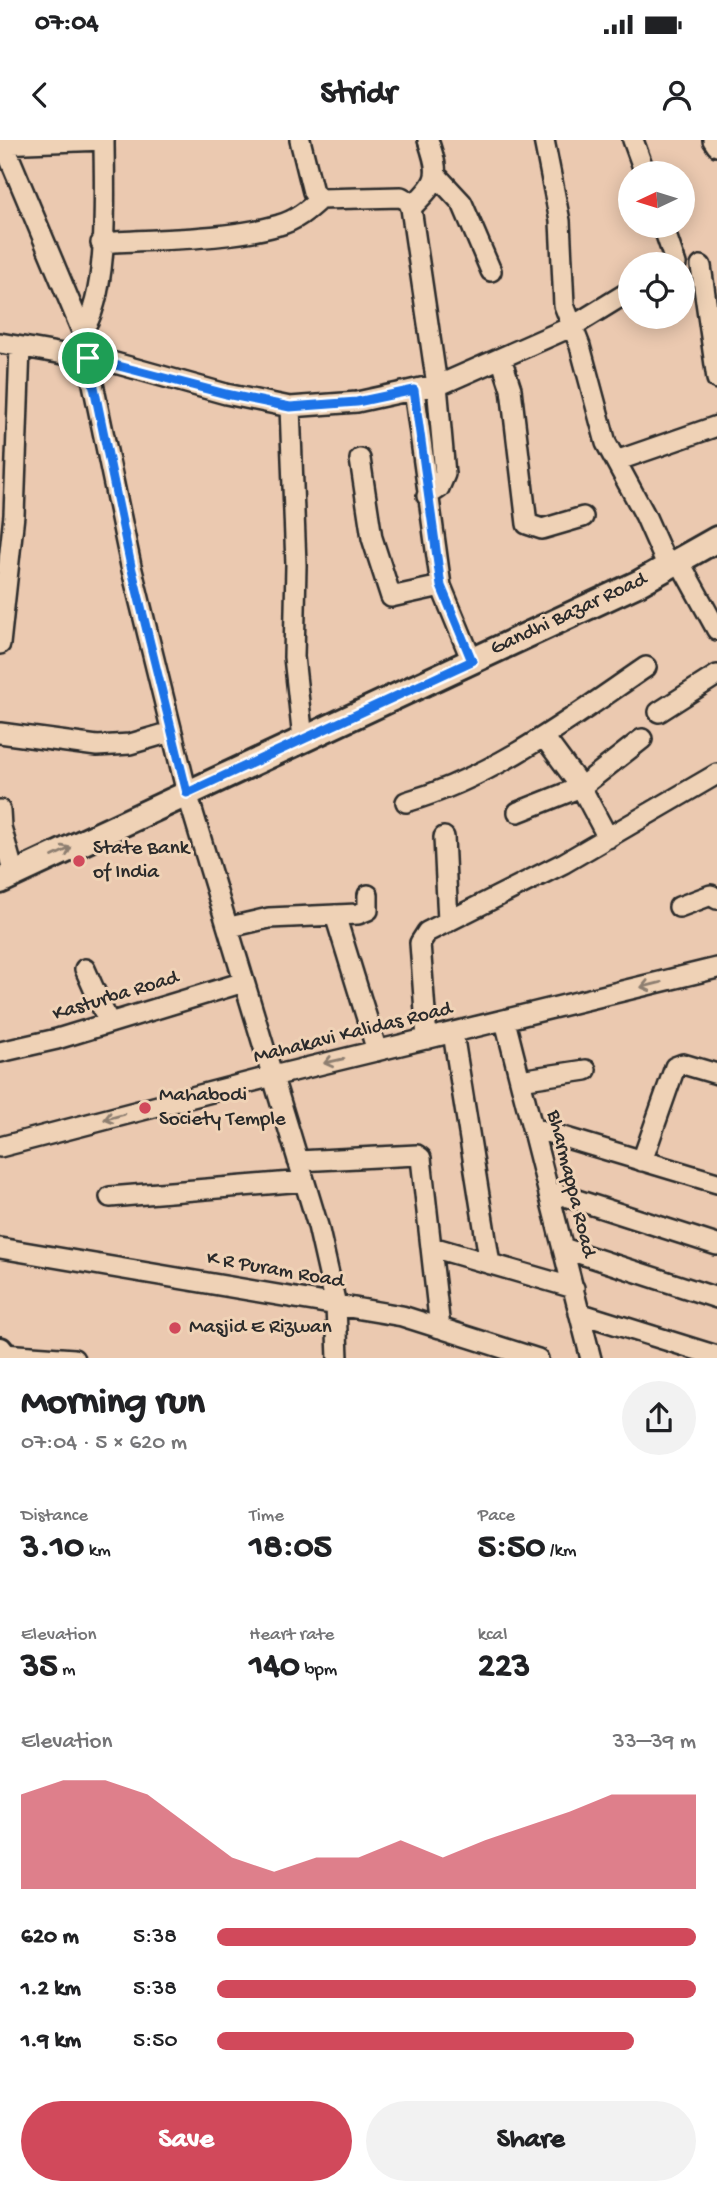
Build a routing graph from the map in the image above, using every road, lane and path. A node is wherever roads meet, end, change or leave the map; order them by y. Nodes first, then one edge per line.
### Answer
1 (104, 140) edge
2 (300, 140) edge
3 (428, 140) edge
4 (544, 140) edge
5 (634, 140) edge
6 (713, 140) edge
7 (65, 141) edge
8 (2, 143) edge
9 (717, 146) edge
10 (641, 161) edge
11 (438, 176) junction
12 (320, 199) junction
13 (411, 208) junction
14 (101, 243) junction
15 (700, 267) edge
16 (491, 271) dead end
17 (618, 298) edge
18 (573, 326) junction
19 (82, 331) junction
20 (10, 345) edge
21 (88, 358) junction
22 (501, 358) junction
23 (717, 379) edge
24 (437, 385) junction
25 (414, 390) junction
26 (290, 407) junction
27 (717, 426) edge
28 (360, 458) dead end
29 (615, 461) junction
30 (427, 496) junction
31 (583, 517) dead end
32 (717, 539) edge
33 (673, 564) junction
34 (441, 586) junction
35 (717, 630) edge
36 (0, 643) edge
37 (472, 661) junction
38 (646, 667) dead end
39 (717, 675) edge
40 (659, 712) dead end
41 (171, 732) junction
42 (0, 733) edge
43 (544, 737) junction
44 (303, 739) junction
45 (642, 739) dead end
46 (717, 774) edge
47 (581, 787) junction
48 (187, 793) junction
49 (406, 802) dead end
50 (0, 810) edge
51 (518, 812) dead end
52 (444, 837) dead end
53 (608, 838) junction
54 (7, 878) edge
55 (368, 895) dead end
56 (717, 899) edge
57 (679, 907) dead end
58 (335, 915) junction
59 (448, 922) junction
60 (230, 928) junction
61 (717, 968) edge
62 (85, 969) dead end
63 (244, 982) junction
64 (505, 1021) junction
65 (109, 1023) junction
66 (453, 1033) junction
67 (427, 1039) junction
68 (377, 1051) junction
69 (0, 1052) edge
70 (586, 1070) dead end
71 (717, 1074) edge
72 (273, 1076) junction
73 (520, 1080) junction
74 (533, 1129) junction
75 (0, 1147) edge
76 (298, 1161) junction
77 (642, 1161) junction
78 (304, 1181) junction
79 (717, 1183) edge
80 (549, 1191) junction
81 (110, 1197) dead end
82 (717, 1245) edge
83 (432, 1247) junction
84 (0, 1248) edge
85 (563, 1248) junction
86 (489, 1264) junction
87 (574, 1288) junction
88 (717, 1298) edge
89 (336, 1305) junction
90 (579, 1313) junction
91 (440, 1328) junction
92 (3, 1354) edge
93 (717, 1356) edge
94 (60, 1358) edge
95 (338, 1358) edge
96 (535, 1358) edge
97 (591, 1358) edge

1 - 7 street
1 - 14 street
2 - 12 street
3 - 11 street
4 - 18 street
5 - 10 street
6 - 9 street
7 - 8 street
8 - 19 street
11 - 13 street
11 - 16 street
12 - 13 street
12 - 14 street
13 - 24 street
14 - 19 street
15 - 23 street
17 - 18 street
18 - 22 street
18 - 29 street
19 - 21 street
20 - 21 street
20 - 36 street
21 - 26 street
21 - 41 street
22 - 24 street
22 - 31 street
24 - 25 street
24 - 30 street
25 - 26 street
25 - 30 street
26 - 44 street
27 - 29 street
28 - 34 street
29 - 33 street
30 - 34 street
32 - 33 main road, Gandhi Bazar Road
33 - 35 street
33 - 37 main road, Gandhi Bazar Road
34 - 37 street
37 - 44 main road, Gandhi Bazar Road
38 - 43 street
39 - 40 street
41 - 42 street
41 - 48 street
43 - 47 street
43 - 49 street
44 - 48 main road, Gandhi Bazar Road
45 - 47 street
46 - 53 street
47 - 51 street
47 - 53 street
54 -> 48 main road, Gandhi Bazar Road
48 - 60 street
50 - 54 street
52 - 59 street
53 - 59 street
55 - 58 street
56 - 57 street
58 - 60 street
58 - 68 street
59 - 67 street
60 - 63 street
61 -> 64 street, Mahakavi Kalidas Road
62 - 65 street
63 - 65 street, Kasturba Road
63 - 72 street
64 - 66 street, Mahakavi Kalidas Road
64 - 73 street, Bharmappa Road
65 - 69 street, Kasturba Road
66 - 67 street, Mahakavi Kalidas Road
66 - 86 street
67 - 68 street, Mahakavi Kalidas Road
68 -> 72 street, Mahakavi Kalidas Road
70 - 73 street
71 - 77 street
72 -> 75 street, Mahakavi Kalidas Road
72 - 76 street
73 - 74 street, Bharmappa Road
74 - 77 street
74 - 80 street, Bharmappa Road
76 - 78 street
76 - 83 street
77 - 79 street
78 - 81 street
78 - 89 street
80 - 82 street
80 - 85 street, Bharmappa Road
83 - 86 street
83 - 91 street
84 - 89 street, K R Puram Road
85 - 87 street, Bharmappa Road
85 - 88 street
86 - 87 street
87 - 90 street, Bharmappa Road
89 - 91 street, K R Puram Road
89 - 95 street
90 - 93 street
90 - 97 street, Bharmappa Road
91 - 96 street, K R Puram Road
92 - 94 street

